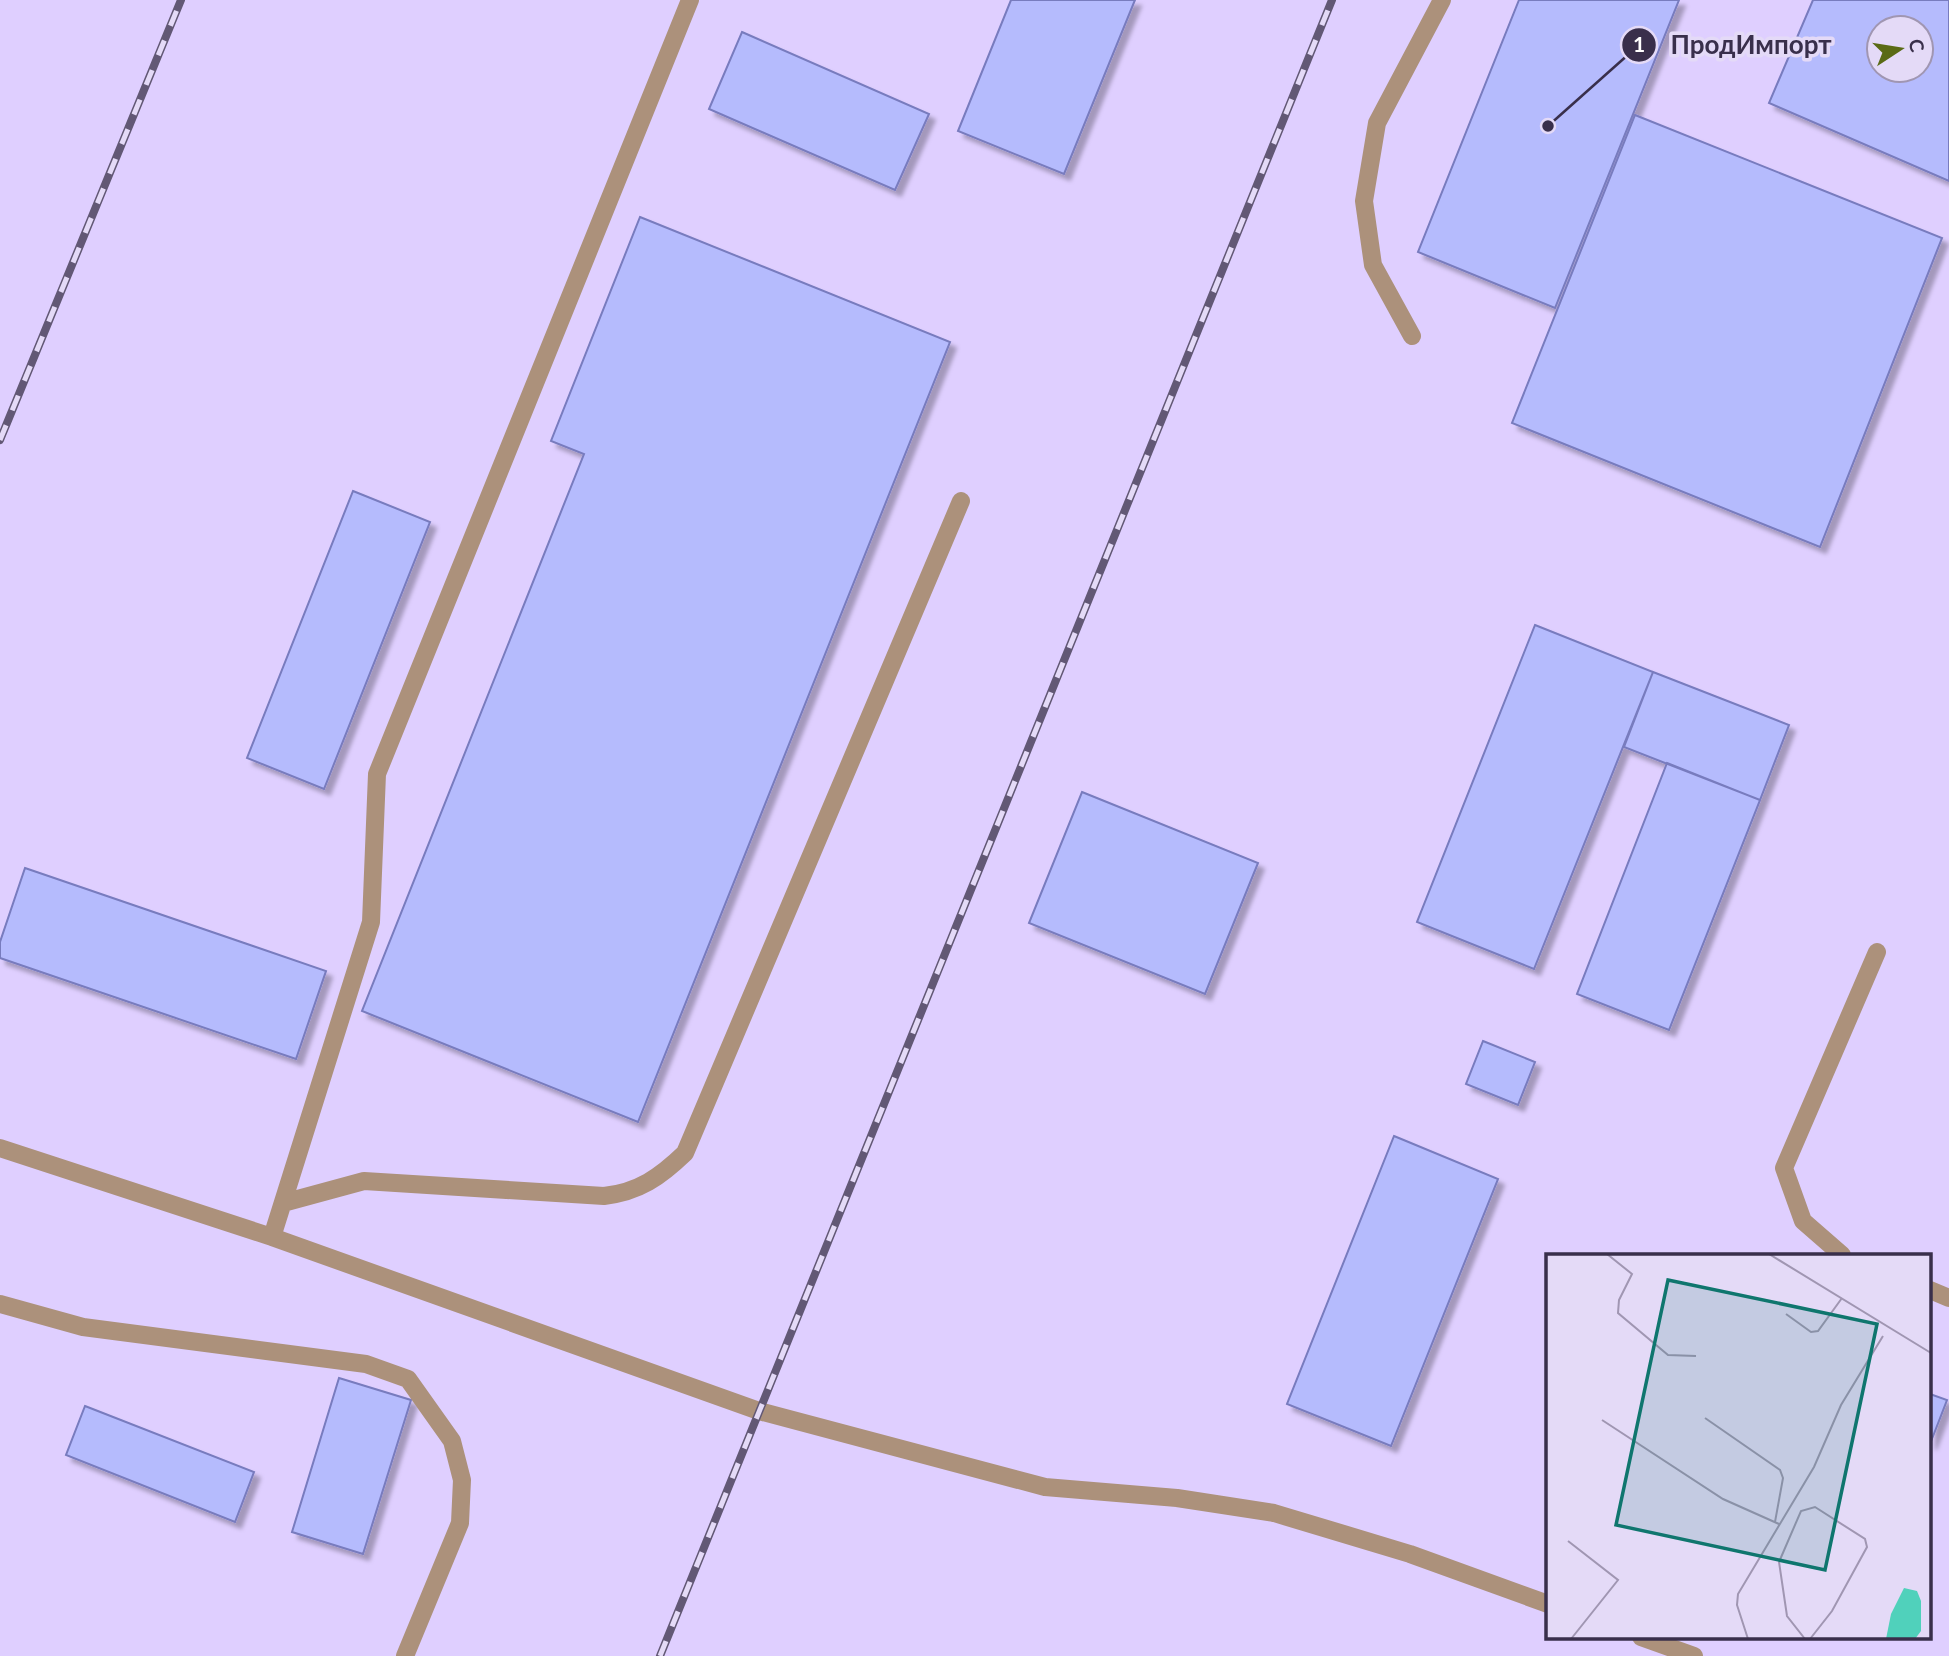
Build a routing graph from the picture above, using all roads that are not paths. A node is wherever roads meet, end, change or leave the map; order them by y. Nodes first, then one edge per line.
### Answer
1 (690, 0) edge
2 (1442, 0) edge
3 (1412, 336) dead end
4 (961, 501) dead end
5 (1877, 952) dead end
6 (0, 1148) edge
7 (283, 1203) junction
8 (272, 1237) junction
9 (1841, 1254) edge
10 (1932, 1291) edge
11 (1949, 1298) edge
12 (0, 1304) edge
13 (1546, 1603) edge
14 (1644, 1638) edge
15 (405, 1656) edge
16 (1694, 1656) edge

1 - 7 lane
2 - 3 lane
4 - 7 lane
5 - 9 lane
6 - 8 lane
7 - 8 lane
8 - 13 lane
10 - 11 lane
12 - 15 lane
14 - 16 lane

